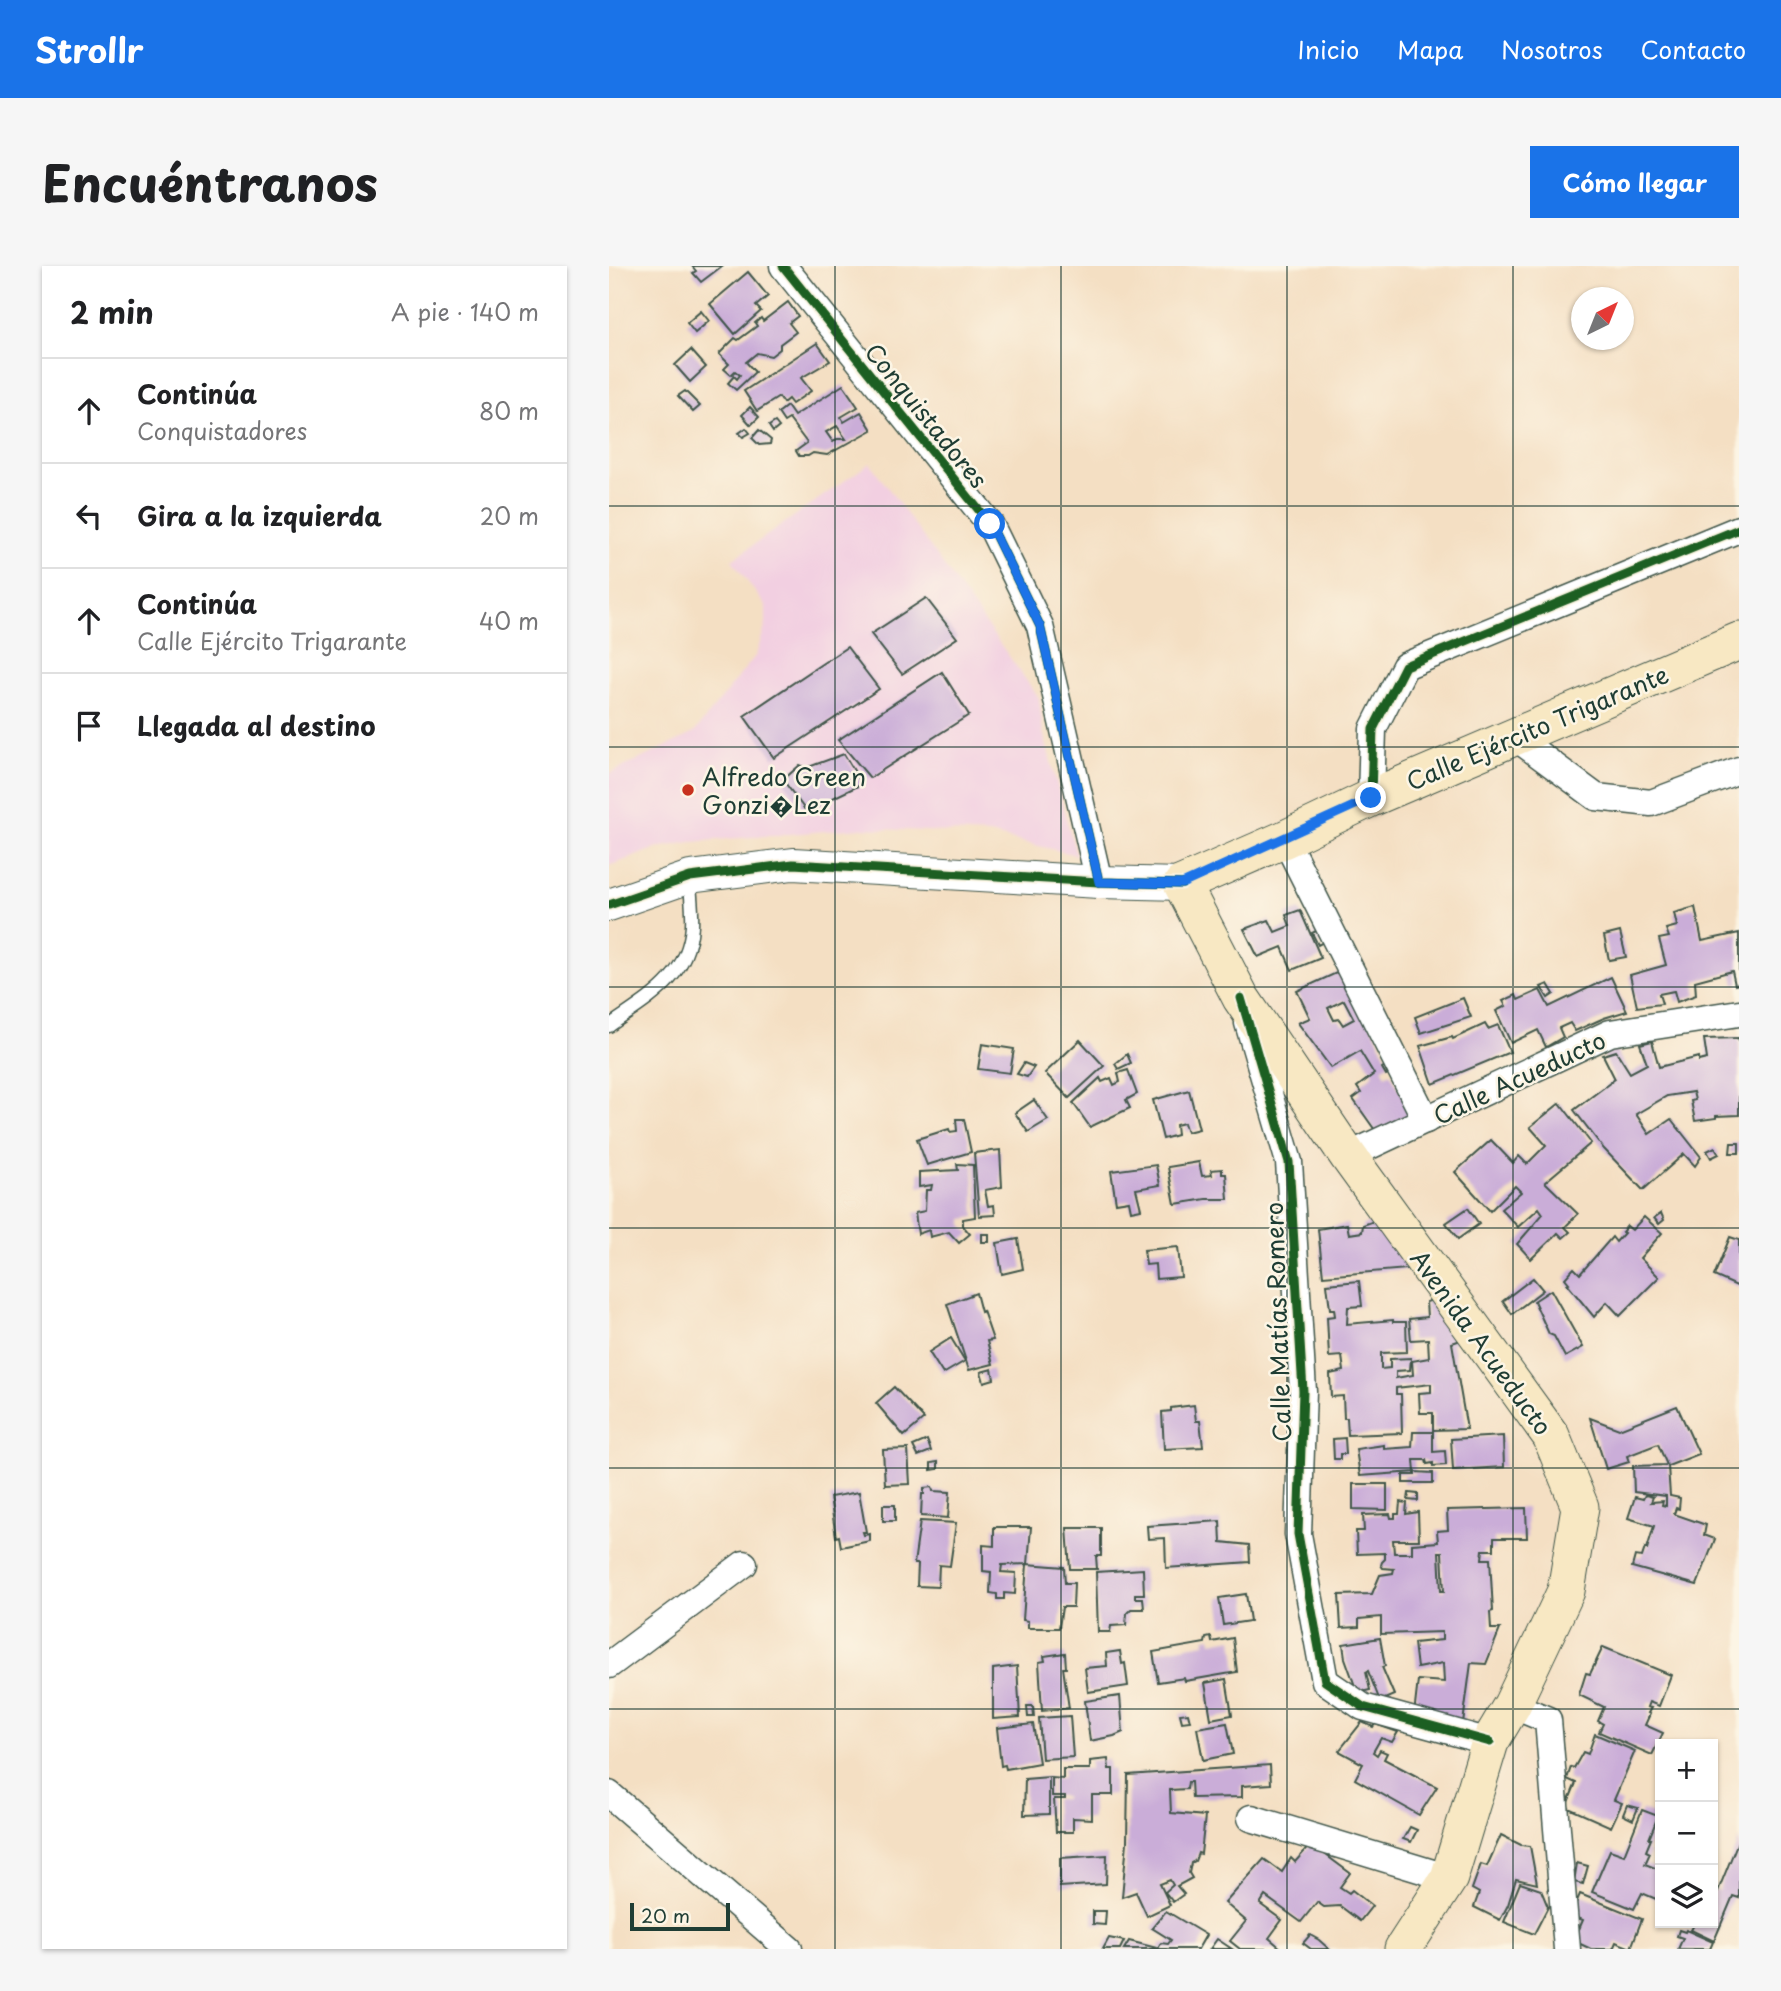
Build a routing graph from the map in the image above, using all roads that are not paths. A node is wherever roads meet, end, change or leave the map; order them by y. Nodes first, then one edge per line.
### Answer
1 (783, 266) edge
2 (1739, 529) edge
3 (1739, 640) edge
4 (1515, 737) junction
5 (1739, 770) edge
6 (1371, 798) junction
7 (1285, 839) junction
8 (690, 877) junction
9 (1099, 882) junction
10 (1182, 884) junction
11 (609, 905) edge
12 (1241, 998) junction
13 (1739, 1013) edge
14 (609, 1026) edge
15 (1426, 1120) junction
16 (1348, 1156) junction
17 (744, 1564) dead end
18 (609, 1665) edge
19 (1512, 1705) junction
20 (1490, 1742) junction
21 (609, 1794) edge
22 (1251, 1818) dead end
23 (1449, 1878) junction
24 (789, 1949) edge
25 (1403, 1949) edge
26 (1567, 1949) edge

1 - 9 street, Conquistadores
2 - 6 street
3 - 4 main road, Calle Ejército Trigarante
4 - 5 street
4 - 6 main road, Calle Ejército Trigarante
6 - 7 main road, Calle Ejército Trigarante
7 - 10 main road, Calle Ejército Trigarante
7 - 15 street
8 - 9 street
8 - 11 street
8 - 14 lane
9 - 10 street
10 - 12 main road, Avenida Acueducto
12 - 16 main road, Avenida Acueducto
12 - 20 street, Calle Matías Romero
13 - 15 street, Calle Acueducto
15 - 16 street, Calle Acueducto
16 - 19 main road, Avenida Acueducto
17 - 18 street
19 - 20 main road, Avenida Acueducto
19 - 26 street
20 - 23 main road, Avenida Acueducto
21 - 24 street
22 - 23 street
23 - 25 main road, Avenida Acueducto

